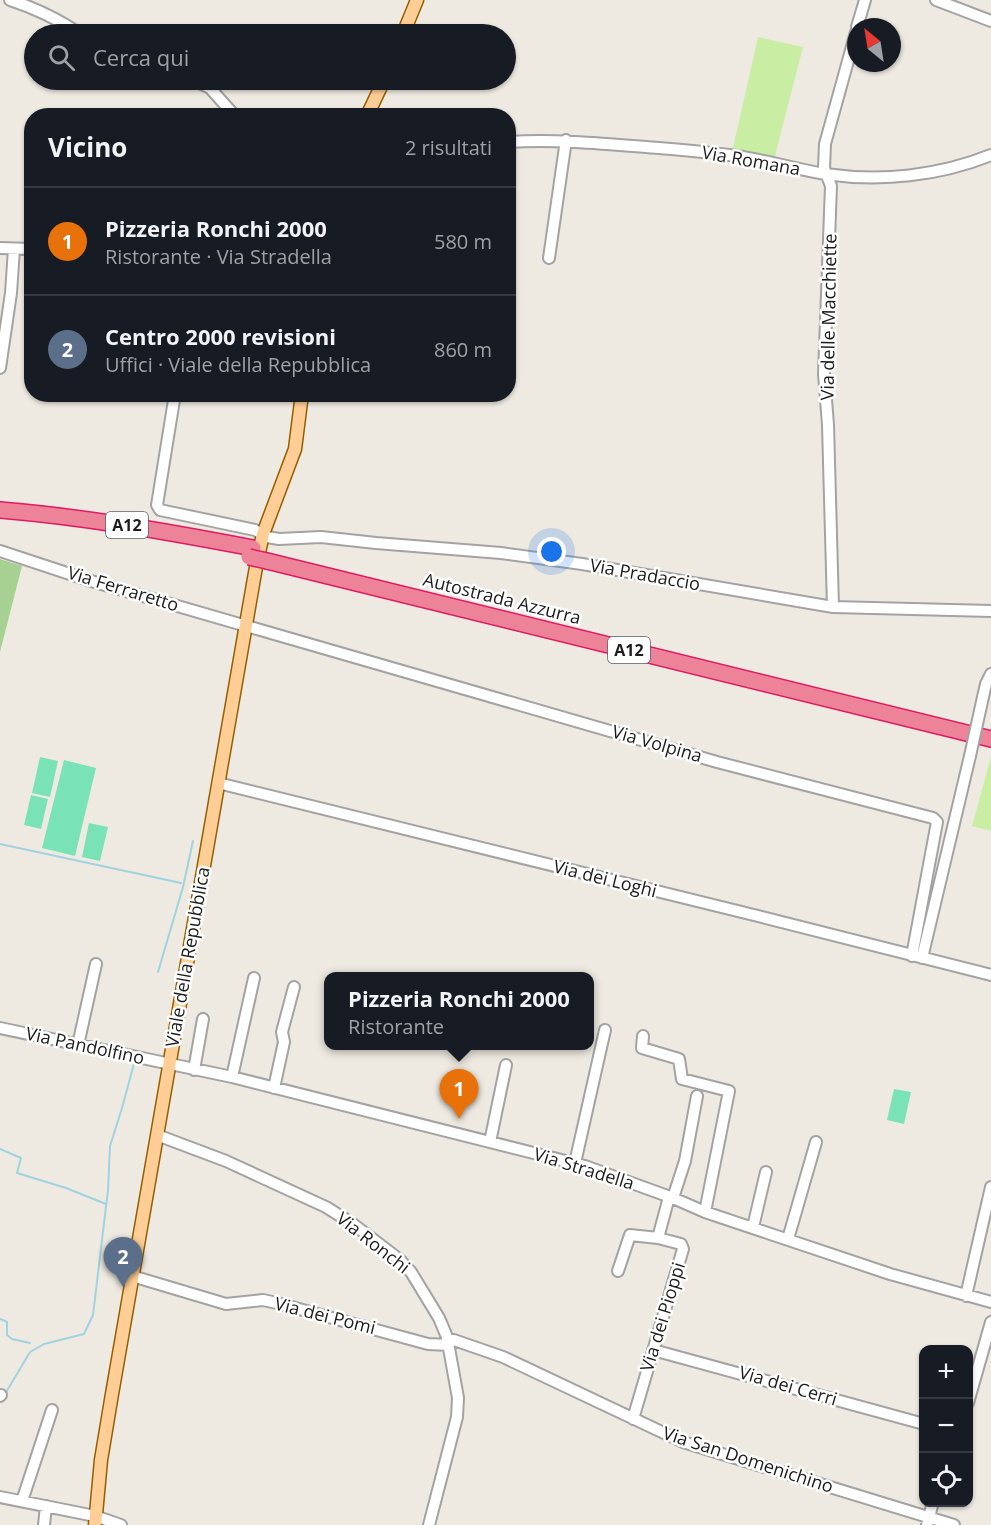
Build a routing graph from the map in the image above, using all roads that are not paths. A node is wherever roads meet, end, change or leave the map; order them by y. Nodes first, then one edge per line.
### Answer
1 (10, 0) edge
2 (417, 0) edge
3 (865, 0) edge
4 (936, 0) edge
5 (860, 18) edge
6 (991, 21) edge
7 (66, 24) edge
8 (407, 24) edge
9 (847, 65) edge
10 (212, 90) edge
11 (379, 90) edge
12 (228, 108) edge
13 (371, 108) edge
14 (566, 140) junction
15 (516, 142) edge
16 (991, 155) edge
17 (825, 174) junction
18 (0, 248) edge
19 (14, 249) junction
20 (24, 249) edge
21 (549, 258) dead end
22 (0, 368) edge
23 (175, 402) edge
24 (301, 402) edge
25 (0, 510) edge
26 (0, 519) edge
27 (263, 534) junction
28 (0, 551) edge
29 (259, 555) junction
30 (833, 607) junction
31 (991, 611) edge
32 (245, 626) junction
33 (991, 674) edge
34 (991, 728) edge
35 (991, 739) edge
36 (218, 783) junction
37 (917, 957) junction
38 (96, 964) dead end
39 (991, 975) edge
40 (254, 978) dead end
41 (294, 987) dead end
42 (203, 1019) dead end
43 (0, 1028) edge
44 (605, 1030) dead end
45 (232, 1034) dead end
46 (643, 1036) dead end
47 (78, 1045) junction
48 (169, 1064) junction
49 (506, 1065) dead end
50 (194, 1070) junction
51 (230, 1077) junction
52 (274, 1088) junction
53 (697, 1096) dead end
54 (157, 1135) junction
55 (489, 1142) junction
56 (816, 1142) dead end
57 (575, 1163) junction
58 (766, 1173) dead end
59 (991, 1187) edge
60 (671, 1197) junction
61 (705, 1212) junction
62 (753, 1227) junction
63 (658, 1238) junction
64 (788, 1239) junction
65 (618, 1271) dead end
66 (132, 1276) junction
67 (966, 1296) junction
68 (991, 1302) edge
69 (991, 1322) edge
70 (449, 1343) junction
71 (652, 1350) junction
72 (970, 1399) edge
73 (52, 1410) dead end
74 (633, 1419) junction
75 (919, 1423) edge
76 (0, 1497) edge
77 (22, 1501) junction
78 (46, 1506) junction
79 (95, 1520) edge
80 (928, 1521) edge
81 (44, 1525) edge
82 (121, 1525) edge
83 (429, 1525) edge
84 (954, 1525) edge

1 - 7 street
2 - 8 main road
3 - 5 street
4 - 6 street
9 - 17 street, Via delle Macchiette
10 - 12 street
11 - 13 main road
14 - 15 street, Via Romana
14 - 17 street, Via Romana
14 - 21 street
16 - 17 street, Via Romana
17 - 30 street, Via delle Macchiette
18 - 19 street
19 - 20 street
19 - 22 street
23 - 27 street, Via Pradaccio
24 - 27 main road, Viale della Repubblica
25 - 29 highway, Autostrada Azzurra / A12
26 - 29 highway, Autostrada Azzurra / A12
27 - 30 street, Via Pradaccio
27 - 32 main road, Viale della Repubblica
28 - 32 street, Via Ferraretto
29 - 34 highway, Autostrada Azzurra / A12
29 - 35 highway, Autostrada Azzurra / A12
30 - 31 street, Via Pradaccio
32 - 36 main road, Viale della Repubblica
32 - 37 street, Via Volpina
33 - 37 street, bridge
36 - 37 street, Via dei Loghi
36 - 48 main road, Viale della Repubblica
37 - 39 street, Via dei Loghi
38 - 47 street
40 - 51 street
41 - 52 street
42 - 50 street
43 - 47 street, Via Pandolfino
44 - 57 street
45 - 51 street
46 - 61 street
47 - 48 street, Via Pandolfino
48 - 50 street, Via Stradella
48 - 54 main road, Viale della Repubblica
49 - 55 street
50 - 51 street, Via Stradella
51 - 52 street, Via Stradella
52 - 55 street, Via Stradella
53 - 60 street, Via dei Pioppi
54 - 66 main road, Viale della Repubblica
54 - 70 street, Via Ronchi
55 - 57 street, Via Stradella
56 - 64 street
57 - 60 street, Via Stradella
58 - 62 street
59 - 67 street
60 - 61 street, Via Stradella
60 - 63 street, Via dei Pioppi
61 - 62 street, Via Stradella
62 - 64 street, Via Stradella
63 - 65 street
63 - 71 street, Via dei Pioppi
64 - 67 street, Via Stradella
66 - 70 street, Via dei Pomi
66 - 79 main road, Viale della Repubblica
67 - 68 street, Via Stradella
69 - 72 street
70 - 74 street, Via San Domenichino
70 - 83 street, Via Ronchi
71 - 74 street, Via dei Pioppi
71 - 75 street, Via dei Cerri
73 - 77 street
74 - 80 street, Via San Domenichino
76 - 77 street
77 - 78 street
78 - 79 street
78 - 81 street
79 - 82 street
80 - 84 street, Via San Domenichino

